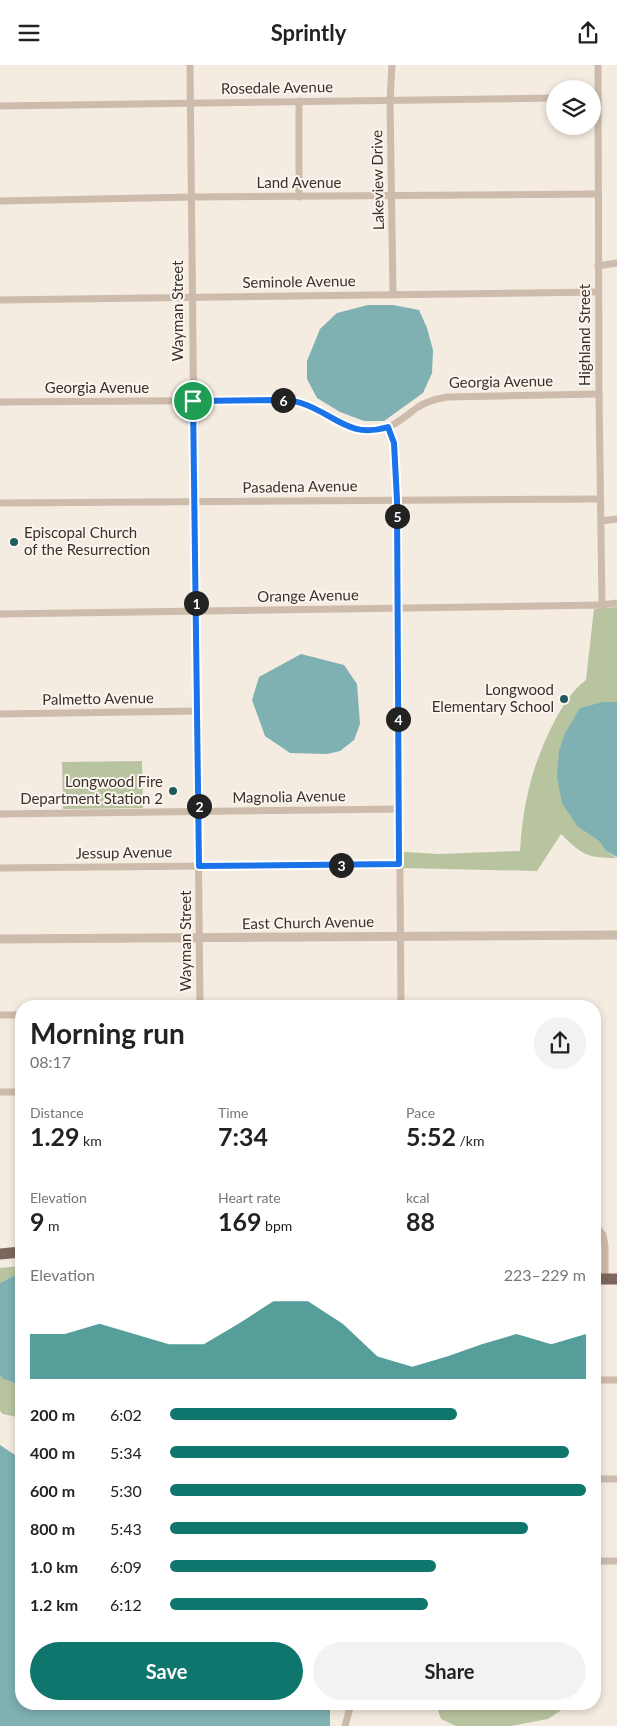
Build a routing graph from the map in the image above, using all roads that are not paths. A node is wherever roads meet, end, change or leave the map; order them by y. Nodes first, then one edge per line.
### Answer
1 (190, 65) edge
2 (392, 65) edge
3 (598, 65) edge
4 (597, 80) edge
5 (546, 98) edge
6 (390, 100) junction
7 (299, 101) junction
8 (190, 103) junction
9 (0, 106) edge
10 (596, 135) edge
11 (598, 194) junction
12 (392, 196) junction
13 (192, 197) junction
14 (299, 197) junction
15 (0, 201) edge
16 (617, 263) edge
17 (598, 266) junction
18 (598, 292) junction
19 (393, 294) junction
20 (192, 297) junction
21 (0, 300) edge
22 (599, 394) junction
23 (193, 401) junction
24 (0, 402) edge
25 (388, 427) junction
26 (600, 499) junction
27 (397, 500) junction
28 (194, 502) junction
29 (0, 503) edge
30 (617, 519) edge
31 (601, 521) junction
32 (617, 603) edge
33 (602, 605) junction
34 (398, 608) junction
35 (196, 611) junction
36 (0, 614) edge
37 (197, 711) junction
38 (0, 714) edge
39 (399, 809) junction
40 (199, 812) junction
41 (0, 814) edge
42 (399, 864) junction
43 (199, 866) junction
44 (0, 868) edge
45 (617, 935) edge
46 (400, 936) junction
47 (0, 939) edge
48 (200, 939) junction
49 (200, 1000) edge
50 (401, 1000) edge
51 (0, 1015) edge
52 (15, 1015) edge
53 (0, 1092) edge
54 (15, 1092) edge
55 (601, 1232) edge
56 (15, 1253) edge
57 (0, 1254) edge
58 (606, 1279) edge
59 (601, 1380) edge
60 (617, 1380) edge
61 (601, 1479) edge
62 (617, 1479) edge
63 (601, 1561) edge
64 (617, 1561) edge
65 (349, 1710) edge
66 (345, 1726) edge

1 - 8 street, Wayman Street
2 - 6 street, Lakeview Drive
3 - 4 street, Highland Street
5 - 6 street, Rosedale Avenue
6 - 7 street, Rosedale Avenue
6 - 12 street, Lakeview Drive
7 - 8 street, Rosedale Avenue
7 - 14 street
8 - 9 street, Rosedale Avenue
8 - 13 street, Wayman Street
10 - 11 street, Highland Street
11 - 12 street, Land Avenue
11 - 17 street, Highland Street
12 - 14 street, Land Avenue
12 - 19 street, Lakeview Drive
13 - 14 street, Land Avenue
13 - 15 street, Land Avenue
13 - 20 street, Wayman Street
16 - 17 street
17 - 18 street, Highland Street
18 - 19 street, Seminole Avenue
18 - 22 street, Highland Street
19 - 20 street, Seminole Avenue
20 - 21 street, Seminole Avenue
20 - 23 street, Wayman Street
22 - 25 street, Georgia Avenue
22 - 26 street, Highland Street
23 - 24 street, Georgia Avenue
23 - 25 street, Georgia Avenue
23 - 28 street, Wayman Street
25 - 27 street
26 - 27 street, Pasadena Avenue
26 - 31 street, Highland Street
27 - 28 street, Pasadena Avenue
27 - 34 street
28 - 29 street, Pasadena Avenue
28 - 35 street, Wayman Street
30 - 31 street
31 - 33 street, Highland Street
32 - 33 street, Orange Avenue
33 - 34 street, Orange Avenue
34 - 35 street, Orange Avenue
34 - 39 street
35 - 36 street, Orange Avenue
35 - 37 street, Wayman Street
37 - 38 street, Palmetto Avenue
37 - 40 street, Wayman Street
39 - 40 street, Magnolia Avenue
39 - 42 street
40 - 41 street, Magnolia Avenue
40 - 43 street, Wayman Street
42 - 43 street, Jessup Avenue
42 - 46 street
43 - 44 street, Jessup Avenue
43 - 48 street, Wayman Street
45 - 46 street, East Church Avenue
46 - 48 street, East Church Avenue
46 - 50 street
47 - 48 street, East Church Avenue
48 - 49 street, Wayman Street
51 - 52 street
53 - 54 street
55 - 58 street
56 - 57 main road
59 - 60 street
61 - 62 street
63 - 64 street
65 - 66 street

